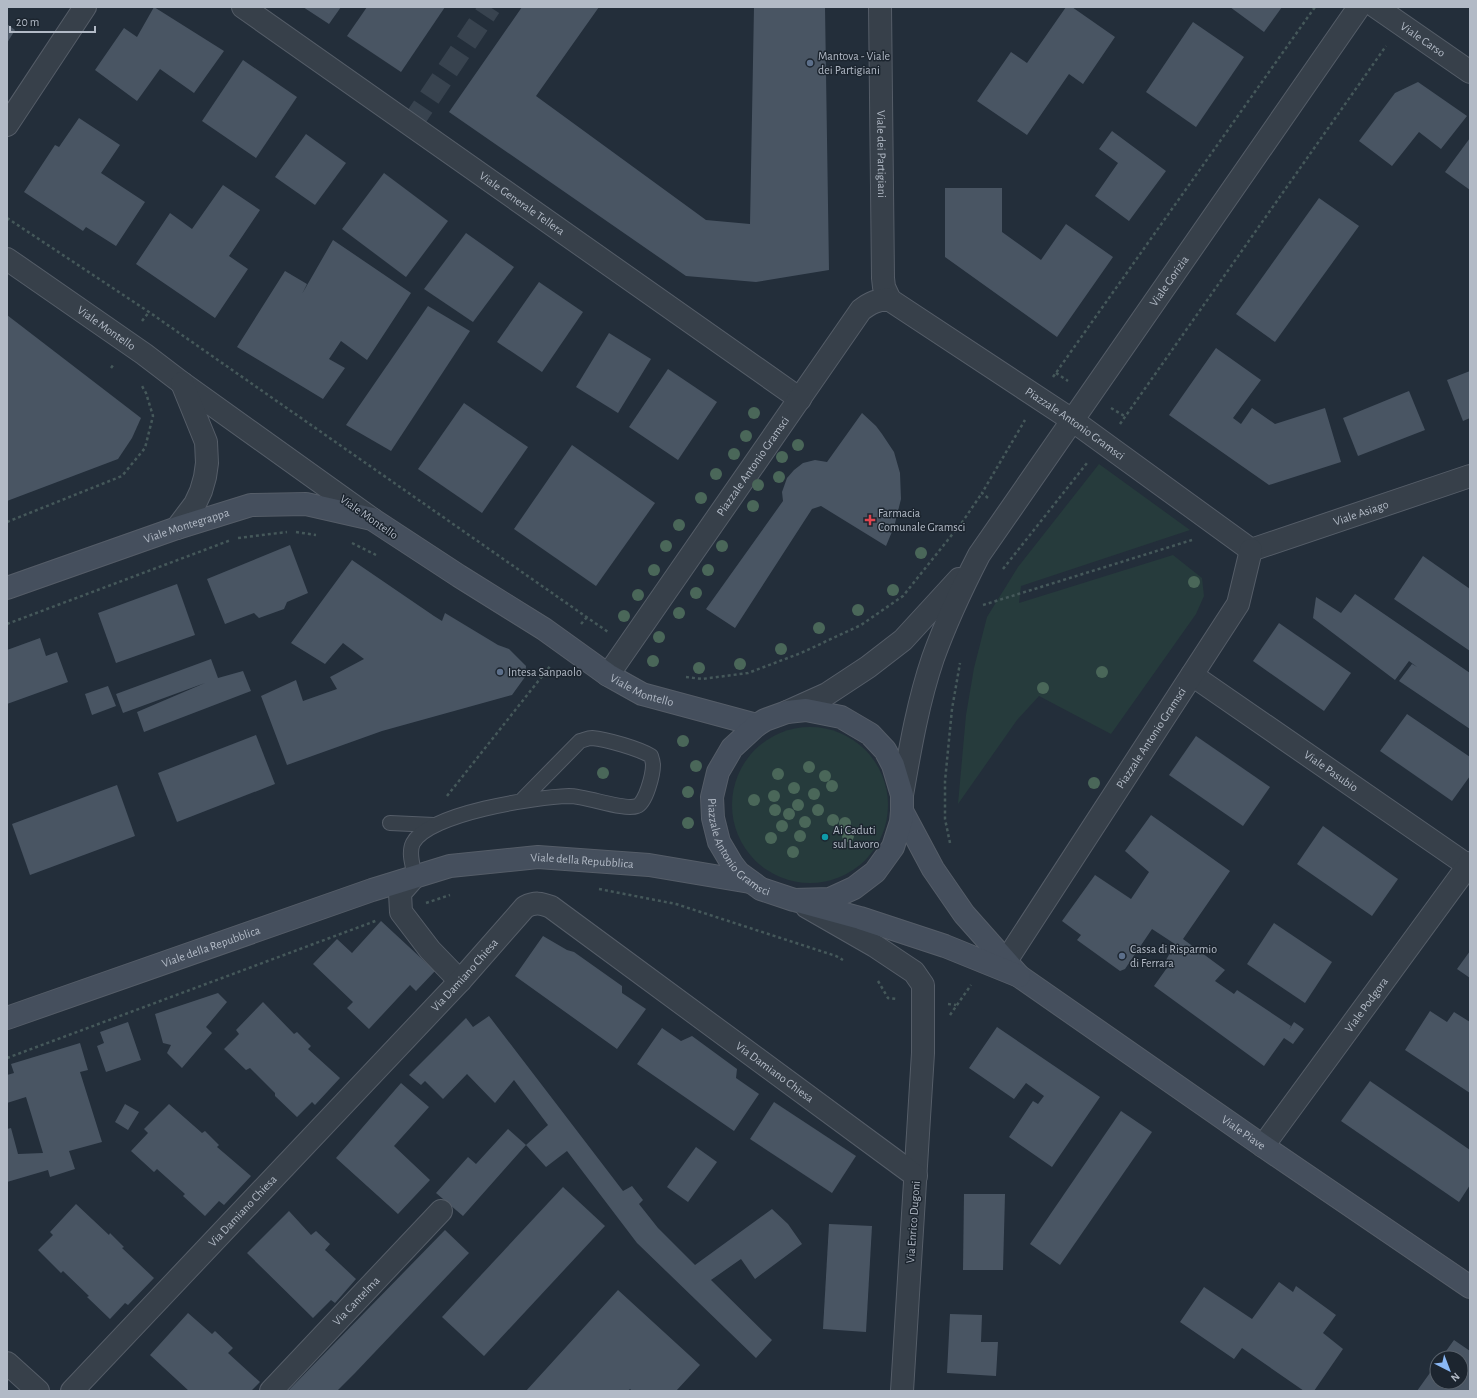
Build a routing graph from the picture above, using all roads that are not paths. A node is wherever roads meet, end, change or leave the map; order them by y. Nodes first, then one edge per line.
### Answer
1 (85, 7) edge
2 (242, 7) edge
3 (880, 7) edge
4 (1359, 7) edge
5 (1376, 7) edge
6 (1470, 72) edge
7 (7, 125) edge
8 (7, 259) edge
9 (890, 300) junction
10 (182, 383) junction
11 (800, 399) junction
12 (1072, 420) junction
13 (1470, 476) edge
14 (372, 519) junction
15 (177, 528) junction
16 (1251, 550) junction
17 (979, 555) junction
18 (7, 588) edge
19 (608, 675) junction
20 (1192, 675) junction
21 (787, 712) junction
22 (757, 725) junction
23 (521, 801) junction
24 (902, 803) junction
25 (390, 823) dead end
26 (434, 825) junction
27 (1469, 865) edge
28 (415, 876) junction
29 (750, 882) junction
30 (794, 900) junction
31 (1012, 969) junction
32 (460, 981) junction
33 (7, 1018) edge
34 (923, 1053) joint
35 (1263, 1146) junction
36 (916, 1176) junction
37 (441, 1211) dead end
38 (1470, 1287) edge
39 (7, 1363) edge
40 (38, 1391) edge
41 (72, 1391) edge
42 (271, 1391) edge
43 (902, 1391) edge

1 - 7 street
2 - 11 street, Viale Generale Tellera
3 - 9 street, Viale dei Partigiani
4 - 12 street, Viale Gorizia
5 - 6 street, Viale Carso
8 - 10 street, Viale Montello
9 - 11 street, Piazzale Antonio Gramsci
9 - 12 street, Piazzale Antonio Gramsci
10 - 14 street, Viale Montello
10 - 15 street
11 - 19 street, Piazzale Antonio Gramsci
12 - 16 street, Piazzale Antonio Gramsci
12 - 17 street, Viale Gorizia
13 - 16 street, Viale Asiago
14 - 15 main road, Viale Montegrappa
14 - 19 main road, Viale Montello
15 - 18 main road, Viale Montegrappa
16 - 20 street, Piazzale Antonio Gramsci
17 - 21 street, Piazzale Antonio Gramsci
17 - 24 street, Piazzale Antonio Gramsci
19 - 22 main road, Viale Montello
20 - 27 street, Viale Pasubio
20 - 31 street, Piazzale Antonio Gramsci
21 - 22 main road, Piazzale Antonio Gramsci
21 - 24 main road, Piazzale Antonio Gramsci
22 - 29 main road, Piazzale Antonio Gramsci
23 - 23 lane
23 - 26 lane
24 - 30 main road, Piazzale Antonio Gramsci
24 - 31 main road, Piazzale Antonio Gramsci
25 - 26 lane
26 - 28 lane
27 - 35 street, Viale Podgora
28 - 29 main road, Viale della Repubblica
28 - 32 street
28 - 33 main road, Viale della Repubblica
29 - 30 main road, Piazzale Antonio Gramsci
30 - 31 main road, Piazzale Antonio Gramsci
30 - 34 street, Piazzale Antonio Gramsci
31 - 35 main road, Viale Piave
32 - 36 street, Via Damiano Chiesa
32 - 41 street, Via Damiano Chiesa
34 - 36 street, Via Enrico Dugoni
35 - 38 main road, Viale Piave
36 - 43 street, Via Enrico Dugoni
37 - 42 street, Via Cantelma
39 - 40 street

